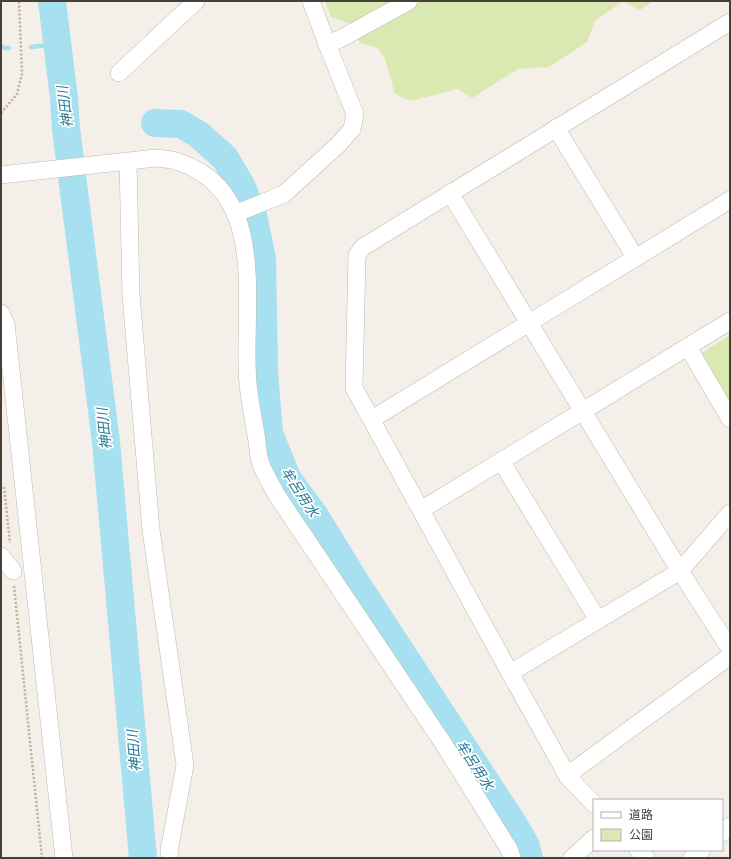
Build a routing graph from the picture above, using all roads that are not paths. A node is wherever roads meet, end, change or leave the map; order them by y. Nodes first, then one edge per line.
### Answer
1 (196, 1) edge
2 (311, 1) edge
3 (409, 1) edge
4 (730, 22) edge
5 (327, 44) junction
6 (119, 73) dead end
7 (556, 128) junction
8 (120, 162) junction
9 (1, 175) edge
10 (450, 193) junction
11 (730, 200) edge
12 (239, 212) junction
13 (635, 257) junction
14 (1, 313) edge
15 (730, 321) edge
16 (529, 322) junction
17 (688, 347) junction
18 (583, 411) junction
19 (372, 419) junction
20 (730, 419) edge
21 (501, 461) junction
22 (420, 510) junction
23 (730, 513) edge
24 (1, 556) edge
25 (13, 571) road end
26 (680, 571) junction
27 (598, 620) junction
28 (730, 649) edge
29 (730, 656) edge
30 (510, 673) junction
31 (568, 777) junction
32 (593, 803) edge
33 (593, 839) edge
34 (701, 851) edge
35 (64, 858) edge
36 (170, 858) edge
37 (512, 858) edge
38 (572, 858) edge
39 (692, 858) edge

1 - 6 street
2 - 5 street
3 - 5 street
4 - 7 street
5 - 12 street
7 - 10 street
7 - 13 street
8 - 9 street
8 - 12 street
8 - 36 street
10 - 16 street
10 - 19 street
11 - 13 street
12 - 37 street
13 - 16 street
14 - 35 street
15 - 17 street
16 - 18 street
16 - 19 street
17 - 18 street
17 - 20 street
18 - 21 street
18 - 26 street
19 - 22 street
21 - 22 street
21 - 27 street
22 - 30 street
23 - 26 street
24 - 25 street
26 - 27 street
26 - 28 street
27 - 30 street
29 - 31 street
30 - 31 street
31 - 32 street
33 - 38 street
34 - 39 street

